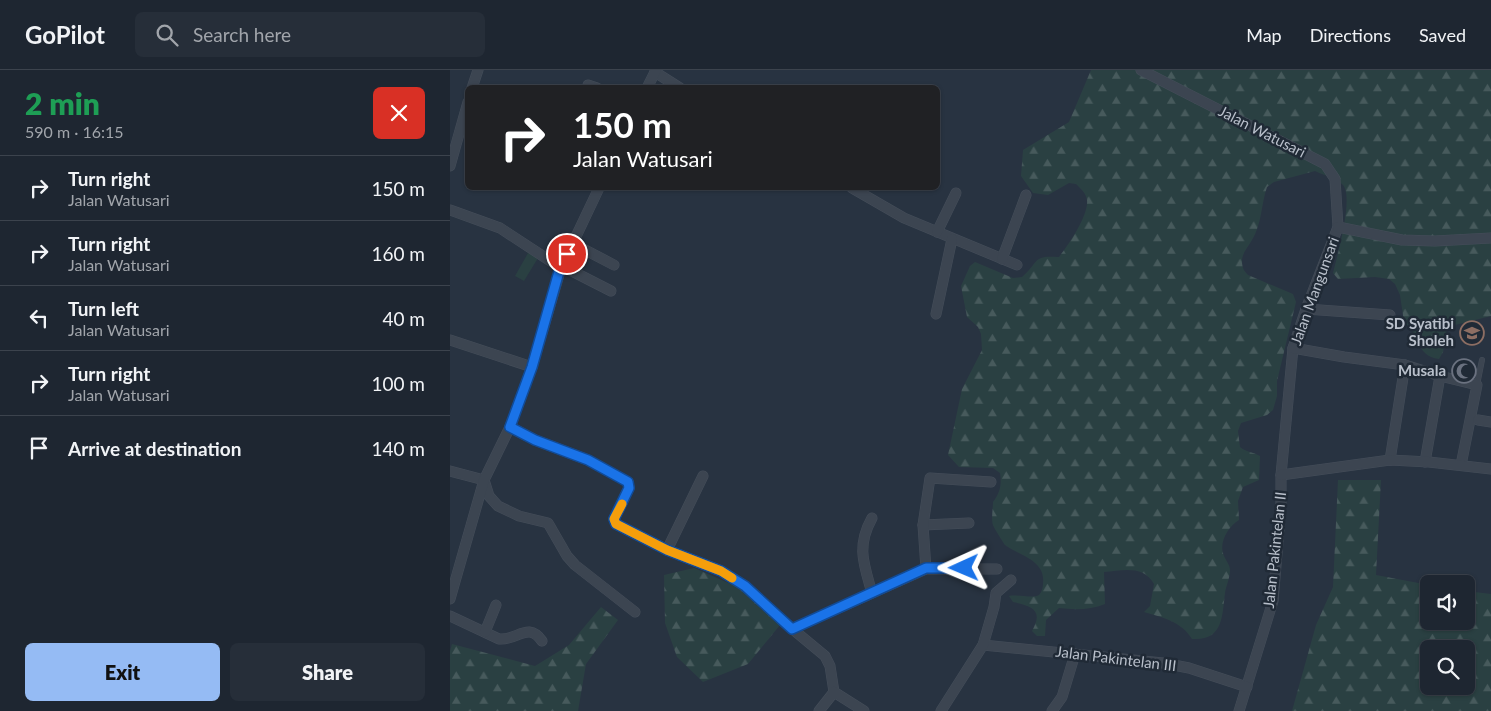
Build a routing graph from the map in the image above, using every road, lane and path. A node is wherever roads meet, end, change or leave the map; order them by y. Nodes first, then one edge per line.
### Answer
1 (478, 70) edge
2 (1141, 70) edge
3 (656, 71) edge
4 (473, 85) edge
5 (649, 85) edge
6 (676, 85) edge
7 (465, 113) edge
8 (450, 166) edge
9 (598, 190) edge
10 (855, 190) edge
11 (956, 192) dead end
12 (1026, 195) dead end
13 (450, 210) edge
14 (1338, 227) junction
15 (937, 232) junction
16 (1491, 238) edge
17 (952, 239) junction
18 (572, 243) junction
19 (1002, 258) junction
20 (614, 265) dead end
21 (1017, 265) dead end
22 (561, 267) junction
23 (611, 291) dead end
24 (1306, 309) junction
25 (936, 314) dead end
26 (1390, 315) dead end
27 (450, 340) edge
28 (1293, 348) junction
29 (1482, 360) dead end
30 (1406, 365) junction
31 (532, 367) junction
32 (1440, 376) junction
33 (1477, 385) junction
34 (1478, 420) dead end
35 (1491, 422) edge
36 (510, 427) junction
37 (1390, 460) junction
38 (1425, 462) junction
39 (1461, 465) junction
40 (1491, 469) edge
41 (450, 471) edge
42 (1281, 475) junction
43 (703, 476) dead end
44 (484, 480) junction
45 (991, 482) dead end
46 (872, 518) dead end
47 (968, 523) dead end
48 (923, 525) junction
49 (667, 550) junction
50 (926, 568) junction
51 (997, 568) dead end
52 (1011, 580) dead end
53 (872, 593) junction
54 (450, 599) edge
55 (496, 605) dead end
56 (635, 612) dead end
57 (450, 616) edge
58 (792, 629) junction
59 (485, 632) junction
60 (542, 641) dead end
61 (983, 645) junction
62 (1075, 654) junction
63 (1247, 687) junction
64 (834, 692) junction
65 (819, 711) edge
66 (864, 711) edge
67 (941, 711) edge
68 (1052, 711) edge
69 (1239, 711) edge

1 - 4 street
2 - 14 street, Jalan Watusari
3 - 5 street
3 - 6 street
7 - 8 street
9 - 18 street
10 - 15 street
11 - 15 street
12 - 19 street
13 - 22 street
14 - 16 street
14 - 24 street, Jalan Mangunsari
15 - 17 street
17 - 19 street
17 - 25 street
18 - 20 street
18 - 22 street
19 - 21 street
22 - 23 street
22 - 31 street
24 - 26 street
24 - 28 street, Jalan Mangunsari
27 - 31 street
28 - 30 street
28 - 42 street, Jalan Mangunsari
29 - 33 lane
30 - 32 street
30 - 37 street
31 - 36 street
32 - 33 street
32 - 38 street
33 - 39 street
34 - 35 street
36 - 44 street
36 - 49 street
37 - 38 street
37 - 42 street
38 - 39 street
39 - 40 street
41 - 44 street
42 - 63 street, Jalan Pakintelan II
43 - 49 street
44 - 54 street
44 - 56 street
45 - 48 street
46 - 53 street
47 - 48 street
48 - 50 street
49 - 58 street
50 - 51 street
50 - 53 street
52 - 61 street
53 - 58 street
55 - 59 street
57 - 59 street
58 - 64 street
59 - 60 street
61 - 62 street, Jalan Pakintelan III
61 - 67 street
62 - 63 street, Jalan Pakintelan III
62 - 68 street
63 - 69 street, Jalan Pakintelan II
64 - 65 street
64 - 66 street

